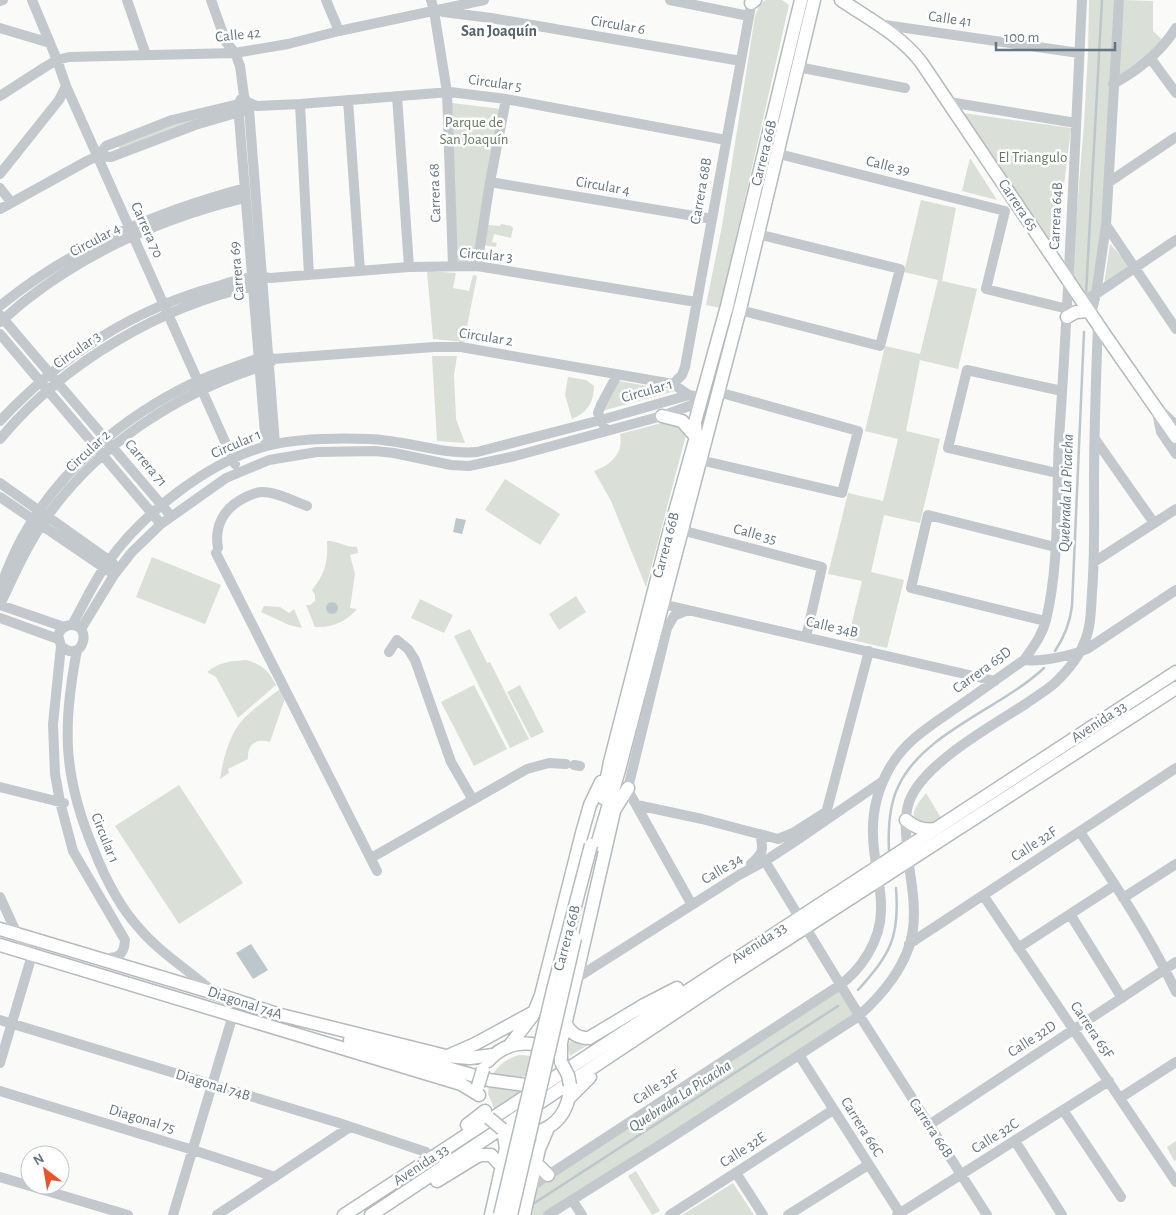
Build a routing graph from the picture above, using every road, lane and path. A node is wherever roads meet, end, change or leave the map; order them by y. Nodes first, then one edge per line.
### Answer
1 (32, 0) edge
2 (127, 0) edge
3 (211, 0) edge
4 (326, 0) edge
5 (431, 0) edge
6 (484, 0) edge
7 (491, 0) edge
8 (670, 0) edge
9 (814, 0) edge
10 (841, 0) edge
11 (1082, 0) edge
12 (1118, 0) edge
13 (753, 1) edge
14 (798, 2) edge
15 (434, 10) junction
16 (749, 16) junction
17 (491, 18) junction
18 (877, 24) junction
19 (0, 28) edge
20 (1176, 28) edge
21 (339, 31) junction
22 (50, 44) junction
23 (235, 53) junction
24 (1079, 54) junction
25 (146, 55) junction
26 (1152, 59) junction
27 (57, 60) junction
28 (741, 61) junction
29 (798, 67) junction
30 (1113, 84) junction
31 (66, 86) junction
32 (904, 88) dead end
33 (447, 92) junction
34 (1176, 93) edge
35 (0, 96) edge
36 (397, 96) junction
37 (506, 99) junction
38 (348, 100) junction
39 (948, 102) junction
40 (300, 104) junction
41 (246, 105) junction
42 (1076, 123) junction
43 (1176, 137) edge
44 (726, 140) junction
45 (765, 150) junction
46 (778, 153) junction
47 (98, 156) junction
48 (0, 174) edge
49 (490, 182) junction
50 (1109, 182) junction
51 (0, 188) edge
52 (245, 193) junction
53 (12, 202) junction
54 (0, 209) edge
55 (712, 219) junction
56 (1106, 225) junction
57 (131, 232) junction
58 (757, 234) junction
59 (1176, 240) edge
60 (453, 266) junction
61 (477, 266) junction
62 (409, 267) junction
63 (52, 268) junction
64 (1135, 268) junction
65 (360, 271) junction
66 (309, 275) junction
67 (58, 278) junction
68 (260, 280) junction
69 (1068, 280) junction
70 (1096, 294) junction
71 (1080, 298) junction
72 (696, 302) junction
73 (164, 304) junction
74 (0, 306) edge
75 (727, 306) junction
76 (740, 309) junction
77 (1067, 313) junction
78 (168, 315) junction
79 (1093, 316) junction
80 (1, 318) edge
81 (1176, 329) edge
82 (0, 334) edge
83 (90, 343) junction
84 (97, 354) junction
85 (266, 361) junction
86 (50, 373) junction
87 (617, 375) junction
88 (40, 382) junction
89 (58, 382) junction
90 (673, 384) junction
91 (199, 386) junction
92 (48, 391) junction
93 (1062, 391) junction
94 (718, 392) junction
95 (694, 397) junction
96 (1156, 406) junction
97 (662, 416) junction
98 (601, 420) junction
99 (0, 421) edge
100 (710, 423) junction
101 (1176, 425) edge
102 (606, 431) junction
103 (696, 437) junction
104 (0, 438) edge
105 (1095, 438) junction
106 (1176, 438) edge
107 (109, 443) junction
108 (270, 445) junction
109 (99, 451) junction
110 (1176, 454) edge
111 (233, 459) junction
112 (700, 460) junction
113 (239, 472) junction
114 (1057, 474) junction
115 (0, 483) edge
116 (0, 497) edge
117 (162, 505) junction
118 (307, 506) dead end
119 (1176, 509) edge
120 (152, 514) junction
121 (171, 516) junction
122 (40, 518) junction
123 (1154, 523) junction
124 (161, 524) junction
125 (681, 530) junction
126 (1055, 547) junction
127 (1094, 562) junction
128 (106, 564) junction
129 (117, 571) junction
130 (0, 587) edge
131 (1176, 590) edge
132 (662, 604) junction
133 (0, 605) edge
134 (688, 610) junction
135 (0, 618) edge
136 (1045, 621) junction
137 (656, 624) junction
138 (73, 627) junction
139 (1086, 636) junction
140 (806, 637) junction
141 (1102, 640) junction
142 (663, 641) junction
143 (59, 642) junction
144 (77, 650) junction
145 (869, 651) junction
146 (389, 652) dead end
147 (1079, 652) junction
148 (1060, 656) junction
149 (1024, 660) junction
150 (1176, 672) edge
151 (1064, 673) junction
152 (995, 681) junction
153 (1176, 688) edge
154 (573, 765) dead end
155 (615, 766) junction
156 (1176, 768) edge
157 (883, 781) junction
158 (0, 787) edge
159 (628, 788) junction
160 (473, 800) junction
161 (60, 802) junction
162 (637, 805) junction
163 (77, 807) junction
164 (615, 809) junction
165 (826, 812) junction
166 (906, 820) junction
167 (823, 823) junction
168 (936, 829) junction
169 (1080, 832) junction
170 (760, 834) junction
171 (908, 848) junction
172 (371, 858) junction
173 (765, 861) junction
174 (909, 862) junction
175 (1176, 864) edge
176 (876, 868) junction
177 (377, 871) dead end
178 (739, 875) junction
179 (879, 881) junction
180 (1115, 884) junction
181 (113, 892) junction
182 (984, 896) junction
183 (0, 897) edge
184 (100, 898) junction
185 (1123, 898) junction
186 (692, 905) junction
187 (1070, 914) junction
188 (803, 922) junction
189 (0, 929) edge
190 (17, 934) junction
191 (554, 943) junction
192 (910, 944) junction
193 (0, 945) edge
194 (1018, 948) junction
195 (581, 952) junction
196 (32, 955) junction
197 (100, 959) junction
198 (1176, 962) edge
199 (1166, 969) junction
200 (720, 975) junction
201 (575, 979) junction
202 (842, 987) junction
203 (1176, 992) edge
204 (214, 993) junction
205 (541, 994) junction
206 (571, 997) junction
207 (1122, 998) junction
208 (534, 1012) junction
209 (858, 1013) junction
210 (278, 1014) junction
211 (232, 1015) junction
212 (0, 1020) edge
213 (565, 1022) junction
214 (12, 1023) junction
215 (1074, 1030) junction
216 (510, 1045) junction
217 (493, 1055) junction
218 (799, 1055) junction
219 (446, 1056) junction
220 (561, 1061) junction
221 (1176, 1062) edge
222 (0, 1064) edge
223 (1109, 1082) junction
224 (212, 1085) junction
225 (536, 1089) junction
226 (478, 1090) junction
227 (0, 1091) edge
228 (569, 1098) junction
229 (1120, 1098) junction
230 (833, 1110) junction
231 (1063, 1110) junction
232 (487, 1114) junction
233 (930, 1125) junction
234 (350, 1127) junction
235 (548, 1128) junction
236 (503, 1129) junction
237 (1015, 1141) junction
238 (193, 1150) junction
239 (426, 1152) junction
240 (536, 1163) junction
241 (868, 1165) junction
242 (502, 1167) junction
243 (736, 1173) junction
244 (548, 1175) junction
245 (961, 1175) junction
246 (275, 1176) junction
247 (0, 1177) edge
248 (1176, 1182) edge
249 (530, 1187) junction
250 (1121, 1196) dead end
251 (572, 1200) junction
252 (493, 1214) edge
253 (899, 1214) edge
254 (128, 1215) edge
255 (173, 1215) edge
256 (217, 1215) edge
257 (343, 1215) edge
258 (371, 1215) edge
259 (382, 1215) edge
260 (511, 1215) edge
261 (524, 1215) edge
262 (548, 1215) edge
263 (582, 1215) edge
264 (670, 1215) edge
265 (763, 1215) edge
266 (788, 1215) edge
267 (987, 1215) edge
268 (1062, 1215) edge

1 - 22 street, Carrera 70
2 - 25 street
3 - 23 street, Carrera 69
4 - 21 street
5 - 15 street, Carrera 68
6 - 15 street, Calle 42
7 - 17 street
8 - 16 street
9 - 29 main road, Carrera 66B
10 - 18 main road, Carrera 65
11 - 24 street, Carrera 64B
12 - 30 street
13 - 16 street, Carrera 68B
14 - 45 main road, Carrera 66B
15 - 17 street, Circular 6
15 - 21 street, Calle 42
15 - 33 street, Carrera 68
16 - 28 street, Carrera 68B
17 - 28 street, Circular 6
18 - 24 street, Calle 41
18 - 39 main road, Carrera 65
19 - 22 street
20 - 26 street
21 - 23 street, Calle 42
22 - 27 street, Carrera 70
23 - 25 street, Calle 42
23 - 41 street, Carrera 69
24 - 42 street, Carrera 64B
25 - 27 street, Calle 42
26 - 30 street
26 - 34 street
27 - 31 street, Carrera 70
27 - 35 street, Calle 42
28 - 44 street, Carrera 68B
29 - 32 street
29 - 46 main road, Carrera 66B
30 - 50 street
31 - 47 street, Carrera 70
31 - 48 street
33 - 36 street, Circular 5
33 - 37 street, Circular 5
33 - 60 street, Carrera 68
36 - 38 street, Circular 5
36 - 62 street
37 - 44 street, Circular 5
37 - 49 street
38 - 40 street, Circular 5
38 - 65 street
39 - 42 street
39 - 69 main road, Carrera 65
40 - 41 street, Circular 5
40 - 66 street
41 - 47 street, Circular 5
41 - 52 street, Carrera 69
41 - 68 street, Carrera 69
42 - 69 street, Carrera 64B
43 - 50 street
44 - 55 street, Carrera 68B
45 - 46 street, Calle 39
45 - 75 main road, Carrera 66B
46 - 58 main road, Carrera 66B
46 - 77 street, Calle 39
47 - 53 street, Circular 5
47 - 57 street, Carrera 70
49 - 55 street, Circular 4
49 - 61 street
50 - 56 street
51 - 53 street
52 - 57 street, Circular 4
52 - 68 street, Carrera 69
53 - 54 street, Circular 5
55 - 72 street, Carrera 68B
56 - 64 street
56 - 70 street
57 - 63 street, Circular 4
57 - 67 street, Circular 4
57 - 73 street, Carrera 70
58 - 76 main road, Carrera 66B
58 - 76 street
59 - 64 street
60 - 61 street, Circular 3
60 - 62 street, Circular 3
61 - 72 street, Circular 3
62 - 65 street, Circular 3
63 - 67 street
63 - 74 street, Circular 4
64 - 70 street
64 - 81 street
65 - 66 street, Circular 3
66 - 68 street, Circular 3
67 - 80 street, Circular 4
68 - 73 street, Circular 3
68 - 78 street, Circular 3
68 - 85 street, Carrera 69
69 - 71 main road, Carrera 65
69 - 77 street, Carrera 65D
70 - 71 street
70 - 79 street
71 - 79 main road, Carrera 65
72 - 90 street, Carrera 68B
73 - 78 street, Carrera 70
73 - 83 street, Circular 3
75 - 76 street
75 - 95 main road, Carrera 66B
76 - 94 main road, Carrera 66B
77 - 79 main road
77 - 93 street, Carrera 65D
78 - 84 street, Circular 3
78 - 91 street, Carrera 70
79 - 96 main road, Carrera 65
79 - 105 street
80 - 86 street, Carrera 71
82 - 88 street, Carrera 71
83 - 84 street
83 - 86 street, Circular 3
84 - 89 street, Circular 3
85 - 87 street, Circular 2
85 - 91 street, Circular 2
85 - 108 street, Carrera 69
86 - 88 street, Circular 3
86 - 89 street, Carrera 71
87 - 90 street, Circular 2
87 - 98 street
88 - 92 street, Carrera 71
88 - 99 street, Circular 3
89 - 92 street, Circular 3
89 - 107 street, Carrera 71
90 - 95 street, Circular 2
91 - 107 street, Circular 2
91 - 111 street, Carrera 70
92 - 104 street, Circular 3
92 - 109 street, Carrera 71
93 - 114 street, Carrera 65D
93 - 114 street
94 - 95 main road
94 - 100 main road, Carrera 66B
94 - 112 street
95 - 97 street, Circular 1
95 - 98 street, Circular 1
95 - 100 main road
95 - 103 main road, Carrera 66B
96 - 101 street, Carrera 65
96 - 106 main road, Carrera 65
96 - 110 street, Carrera 65
97 - 102 street, Circular 1
97 - 103 main road
98 - 102 street
98 - 108 street, Circular 1
100 - 112 main road, Carrera 66B
102 - 113 street, Circular 1
103 - 155 main road, Carrera 66B
105 - 123 street
105 - 127 street
107 - 109 street, Circular 2
107 - 117 street, Carrera 71
108 - 111 street, Circular 1
109 - 120 street, Carrera 71
109 - 122 street, Circular 2
111 - 113 street, Carrera 70
111 - 117 street, Circular 1
112 - 125 main road, Carrera 66B
113 - 121 street, Circular 1
114 - 126 street, Carrera 65D
115 - 122 street
116 - 122 street
117 - 120 street, Circular 1
117 - 121 street, Carrera 71
118 - 172 street
119 - 123 street
120 - 124 street, Carrera 71
120 - 128 street, Circular 1
121 - 124 street, Circular 1
122 - 128 street
122 - 130 street, Circular 2
122 - 133 street, Circular 2
123 - 127 street
124 - 129 street, Circular 1
125 - 132 main road, Carrera 66B
125 - 140 street, Calle 35
126 - 136 street, Carrera 65D
126 - 136 street
127 - 139 street
128 - 129 street
128 - 138 street, Circular 1
129 - 138 street, Circular 1
131 - 141 street
132 - 134 street, Calle 34B
132 - 137 main road, Carrera 66B
133 - 138 street
134 - 140 street, Calle 34B
134 - 142 street
135 - 143 street
136 - 149 street, Carrera 65D
137 - 142 main road
137 - 155 main road, Carrera 66B
138 - 143 street
138 - 144 street
139 - 141 street
139 - 147 street
140 - 145 street, Calle 34B
141 - 147 street
142 - 159 street
143 - 144 street
143 - 161 street, Circular 1
144 - 163 street, Circular 1
145 - 152 street, Calle 34B
145 - 165 street
146 - 160 street
147 - 148 street
147 - 151 street
148 - 149 street
148 - 151 street
149 - 152 street, Carrera 65D
150 - 168 main road, Avenida 33
151 - 166 street
152 - 157 street, Carrera 65D
153 - 174 main road, Avenida 33
154 - 160 street
155 - 164 main road
155 - 191 main road
155 - 225 main road, Carrera 66B, bridge
156 - 169 street, Calle 32F
157 - 167 street, Calle 34
157 - 176 street, Carrera 65D
158 - 161 street
159 - 162 street
159 - 164 main road
160 - 172 street
161 - 163 street
161 - 184 street, Circular 1
162 - 170 street
162 - 186 street
163 - 181 street, Circular 1
164 - 195 main road
165 - 167 street
165 - 170 street
166 - 168 main road
166 - 171 street
167 - 173 street, Calle 34
168 - 171 main road, Avenida 33
169 - 180 street
169 - 182 street, Calle 32F
170 - 178 street
171 - 174 street
171 - 176 main road, Avenida 33
172 - 177 street
173 - 178 street, Calle 34
173 - 188 street, Carrera 66B
174 - 179 main road, Avenida 33
174 - 192 street
175 - 185 street
176 - 179 street, Carrera 65D
176 - 188 main road, Avenida 33
178 - 186 street, Calle 34
179 - 188 main road, Avenida 33
179 - 202 street, Carrera 65D
180 - 185 street
180 - 187 street
181 - 184 street
181 - 204 street, Circular 1
182 - 192 street, Calle 32F
182 - 194 street, Carrera 65F
183 - 190 street
184 - 197 street, Circular 1
185 - 199 street
186 - 201 street, Calle 34
187 - 194 street
187 - 207 street
188 - 200 main road, Avenida 33
188 - 202 street, Carrera 66B
189 - 190 main road, Diagonal 74A
190 - 196 street
190 - 197 main road, Diagonal 74A
191 - 195 main road
191 - 205 main road
192 - 209 street
193 - 196 main road, Diagonal 74A
194 - 215 street, Carrera 65F
195 - 201 main road
196 - 211 main road, Diagonal 74A
196 - 214 street
197 - 204 main road, Diagonal 74A
198 - 199 street, Calle 32D
199 - 203 street
199 - 207 street, Calle 32D
200 - 213 main road
200 - 225 main road, Avenida 33
200 - 228 main road
200 - 258 main road, Avenida 33
201 - 206 main road
202 - 209 street, Carrera 66B
202 - 244 street, Calle 32F
204 - 210 main road, Diagonal 74A
205 - 206 main road
205 - 208 main road
206 - 213 main road
207 - 215 street, Calle 32D
208 - 216 main road
208 - 219 main road
209 - 218 street
209 - 233 street, Carrera 66B
210 - 219 main road, Diagonal 74A
210 - 225 main road
211 - 224 street
211 - 226 main road, Diagonal 74A
212 - 214 street, Diagonal 74B
213 - 220 main road
214 - 222 street
214 - 224 street, Diagonal 74B
215 - 223 street, Carrera 65F
215 - 233 street, Calle 32D
216 - 217 main road
216 - 220 main road
217 - 219 main road, Diagonal 74A
217 - 226 main road, bridge
218 - 230 street, Carrera 66C
218 - 251 street
220 - 228 main road, bridge
221 - 229 street
223 - 229 street, Carrera 65F
223 - 231 street, Calle 32C
224 - 234 street, Diagonal 74B
224 - 238 street
225 - 252 main road, bridge
225 - 257 main road, Avenida 33
225 - 260 main road, bridge
226 - 232 main road
227 - 238 street, Diagonal 75
228 - 235 main road
229 - 248 street, Carrera 65F
230 - 241 street, Carrera 66C
230 - 243 street, Calle 32E
231 - 237 street, Calle 32C
231 - 250 street
232 - 236 main road, bridge
232 - 239 main road
233 - 245 street, Carrera 66B
234 - 239 street, Diagonal 74B
234 - 246 street
235 - 236 main road
235 - 240 main road
236 - 242 main road
237 - 245 street, Calle 32C
237 - 268 street
238 - 246 street, Diagonal 75
238 - 255 street
239 - 257 main road
240 - 244 main road
240 - 249 main road
241 - 253 street, Carrera 66C
241 - 266 street
242 - 252 main road
242 - 259 main road
243 - 264 street, Calle 32E
243 - 265 street
244 - 249 street, Calle 32F
245 - 253 street, Calle 32C
245 - 267 street, Carrera 66B
246 - 256 street
247 - 254 street
249 - 252 street, Calle 32F
249 - 261 main road
251 - 262 street
251 - 263 street

